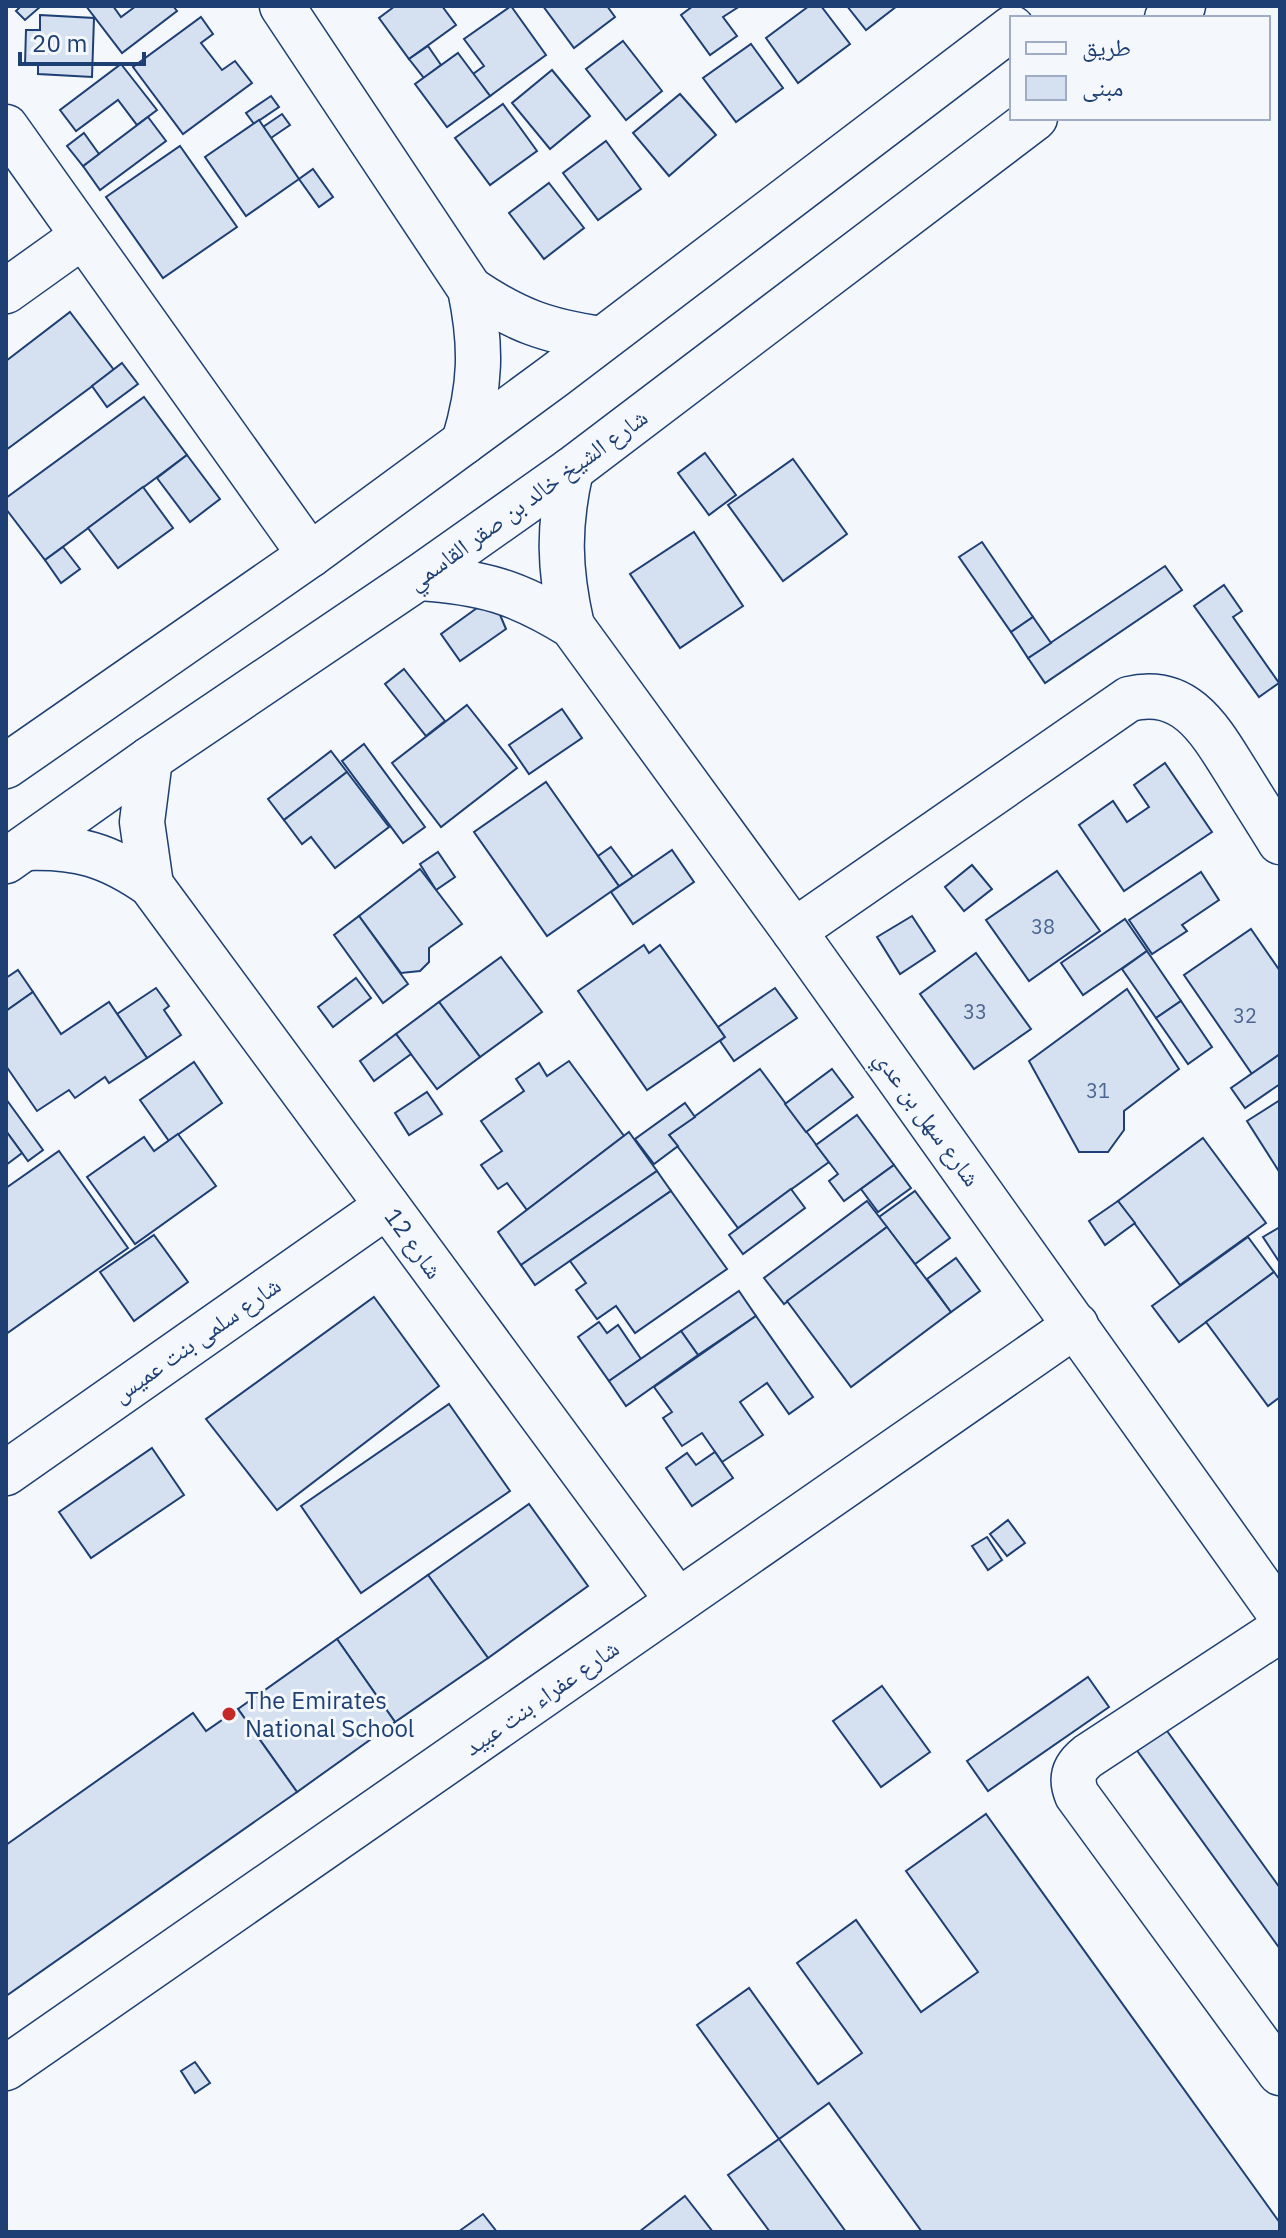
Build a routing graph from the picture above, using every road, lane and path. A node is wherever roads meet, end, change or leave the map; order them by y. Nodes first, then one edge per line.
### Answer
1 (282, 6) edge
2 (1041, 6) edge
3 (1023, 16) edge
4 (1010, 24) edge
5 (1032, 120) edge
6 (6, 127) edge
7 (83, 236) junction
8 (470, 289) junction
9 (6, 291) edge
10 (601, 339) junction
11 (464, 442) junction
12 (571, 470) junction
13 (310, 555) junction
14 (418, 578) junction
15 (572, 626) junction
16 (150, 759) junction
17 (6, 766) edge
18 (1280, 842) edge
19 (15, 854) edge
20 (151, 885) junction
21 (794, 931) junction
22 (387, 1206) junction
23 (1076, 1325) junction
24 (6, 1473) edge
25 (678, 1601) junction
26 (1280, 1614) edge
27 (1280, 1630) edge
28 (6, 2068) edge
29 (1280, 2073) edge

1 - 8 street
2 - 3 street
4 - 10 street
5 - 12 street, شارع الشيخ خالد بن صقر القاسمي
6 - 7 street
7 - 9 street
7 - 13 street
8 - 10 street
8 - 11 street
10 - 11 street
11 - 13 street
12 - 14 street, شارع الشيخ خالد بن صقر القاسمي
12 - 15 street, شارع سهل بن عدي
13 - 17 street
14 - 15 street, شارع سهل بن عدي
14 - 16 street, شارع الشيخ خالد بن صقر القاسمي
15 - 21 street, شارع سهل بن عدي
16 - 19 street, شارع الشيخ خالد بن صقر القاسمي
16 - 20 street, شارع 12
18 - 21 street
19 - 20 street, شارع 12
20 - 22 street, شارع 12
21 - 23 street, شارع سهل بن عدي
22 - 24 street, شارع سلمى بنت عميس
22 - 25 street, شارع 12
23 - 25 street, شارع عفراء بنت عبيد
23 - 26 street, شارع سهل بن عدي
25 - 28 street, شارع عفراء بنت عبيد
27 - 29 street

